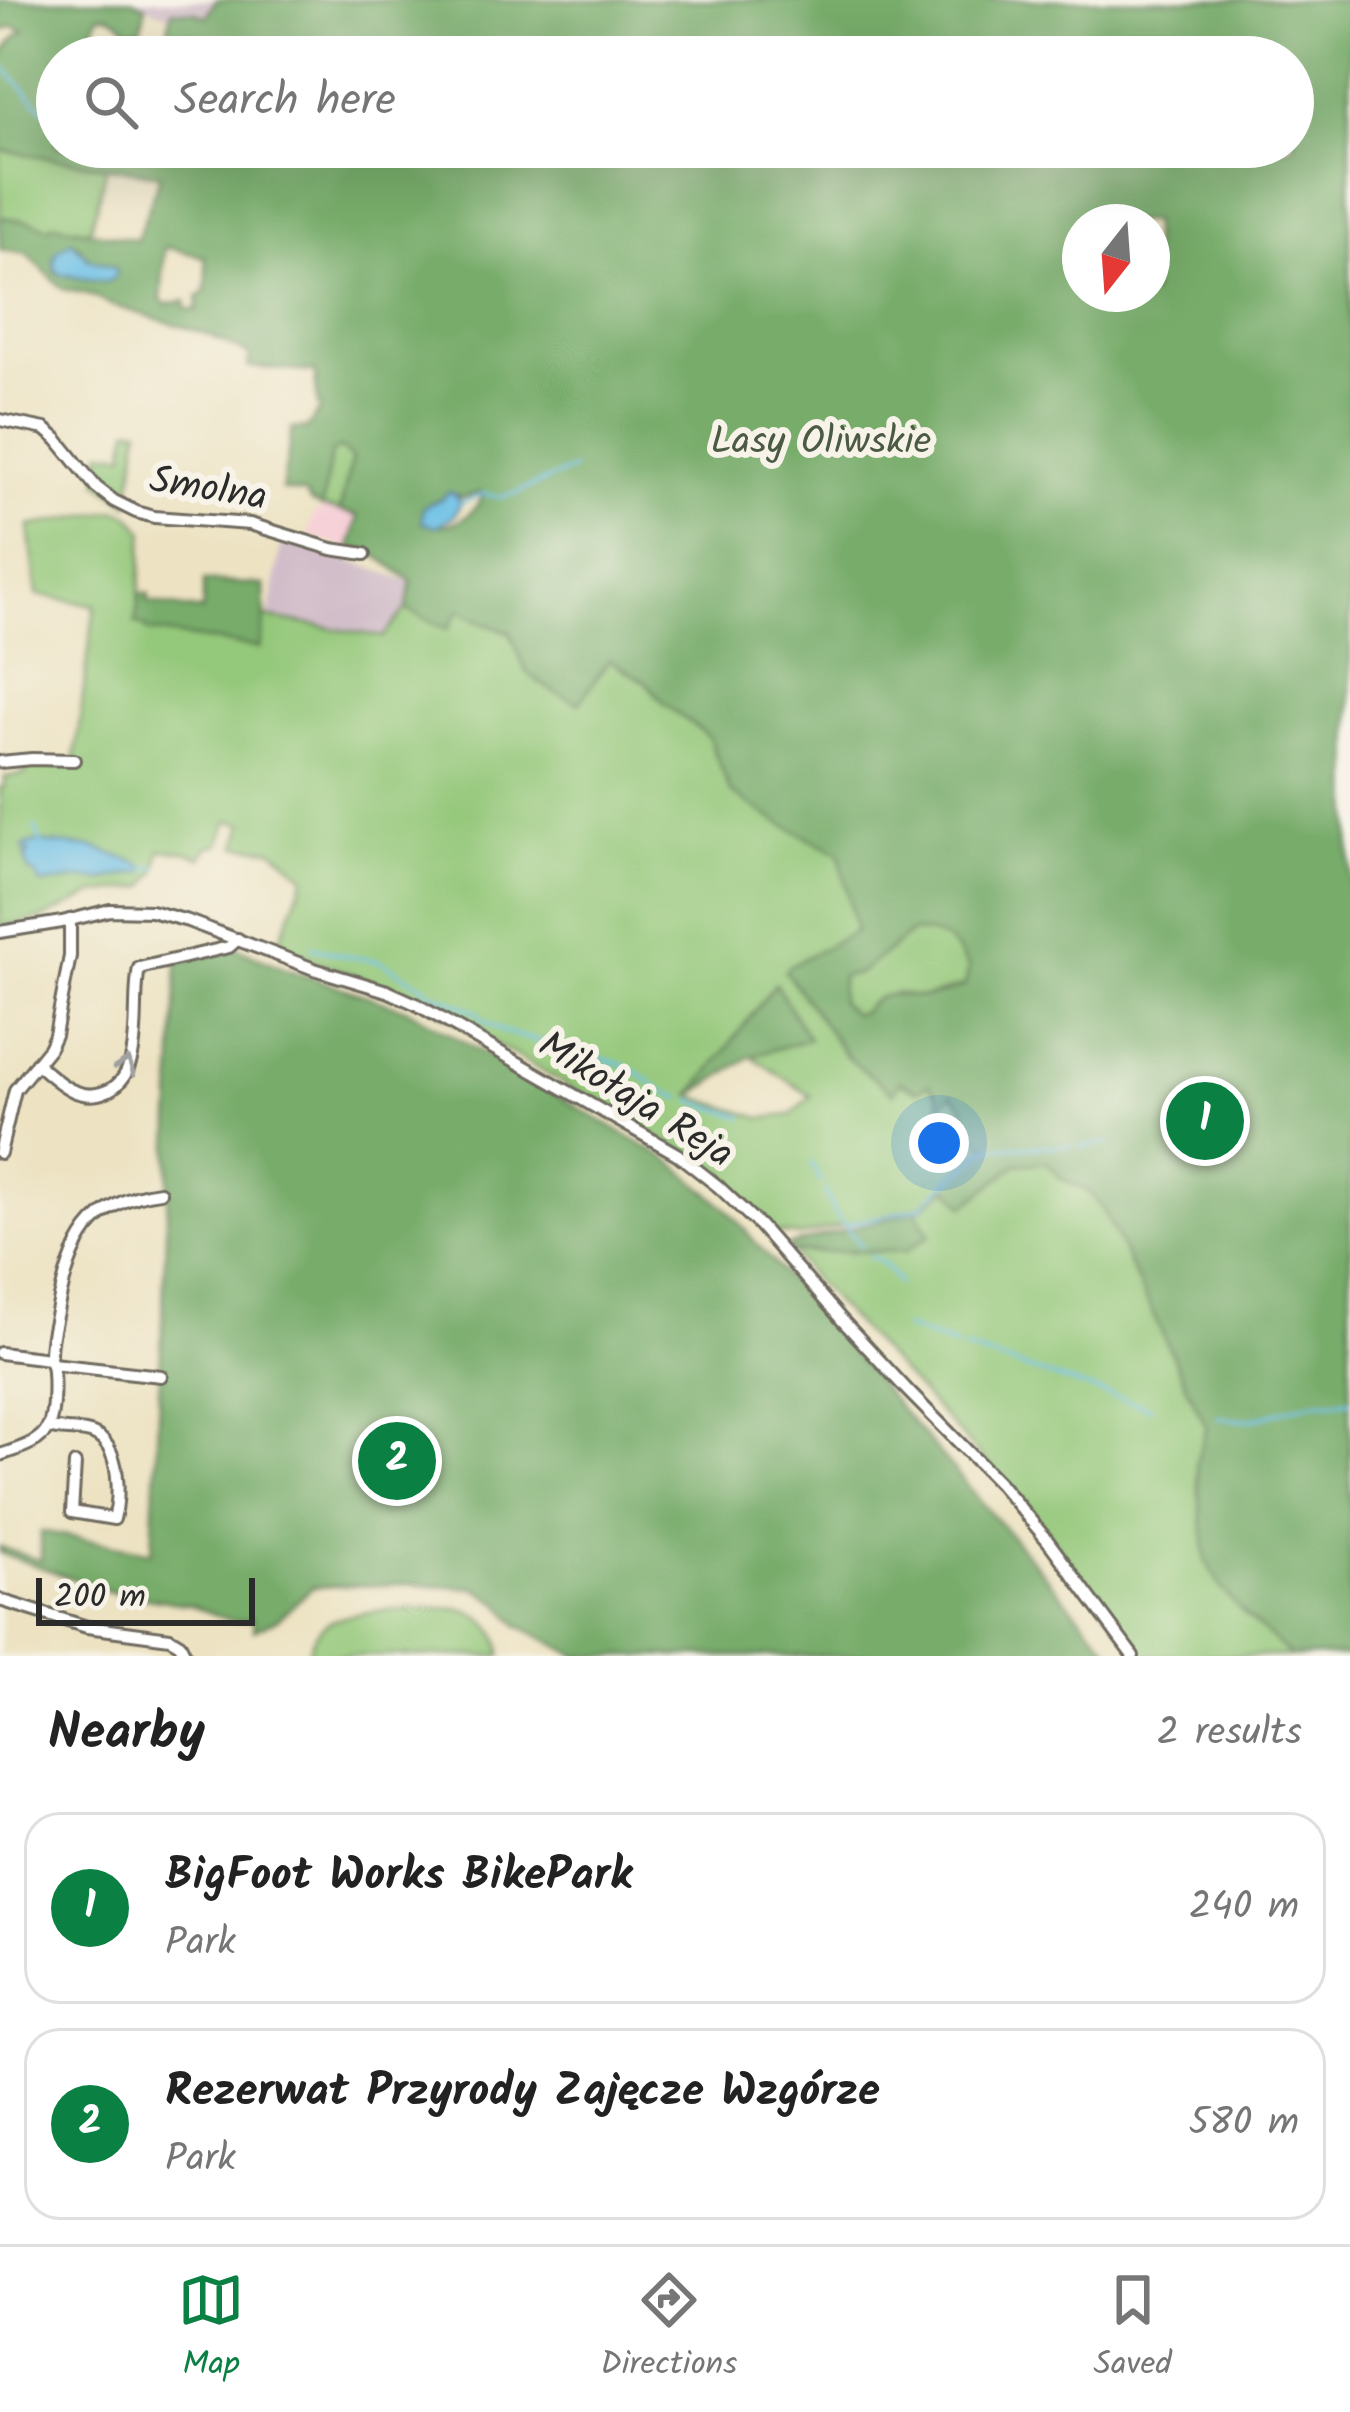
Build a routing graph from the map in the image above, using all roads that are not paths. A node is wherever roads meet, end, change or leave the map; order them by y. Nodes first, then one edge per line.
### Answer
1 (0, 420) edge
2 (364, 554) dead end
3 (74, 760) dead end
4 (0, 762) edge
5 (70, 920) junction
6 (211, 929) junction
7 (0, 932) edge
8 (238, 939) junction
9 (210, 951) junction
10 (36, 1063) junction
11 (0, 1153) edge
12 (160, 1192) dead end
13 (0, 1353) edge
14 (50, 1361) junction
15 (161, 1376) dead end
16 (48, 1427) junction
17 (0, 1455) edge
18 (75, 1464) dead end
19 (0, 1600) edge
20 (186, 1656) edge
21 (1133, 1656) edge

1 - 2 street, Smolna
3 - 4 street
5 - 6 street, Mikołaja Reja
5 - 7 street, Mikołaja Reja
5 - 10 street
6 - 8 street, Mikołaja Reja
6 - 9 street
8 - 9 street
8 - 21 street, Mikołaja Reja
10 -> 9 street
10 - 11 street
12 - 14 street
13 - 14 street
14 - 15 street
14 - 16 street
16 - 17 street
16 - 18 street
19 - 20 street

